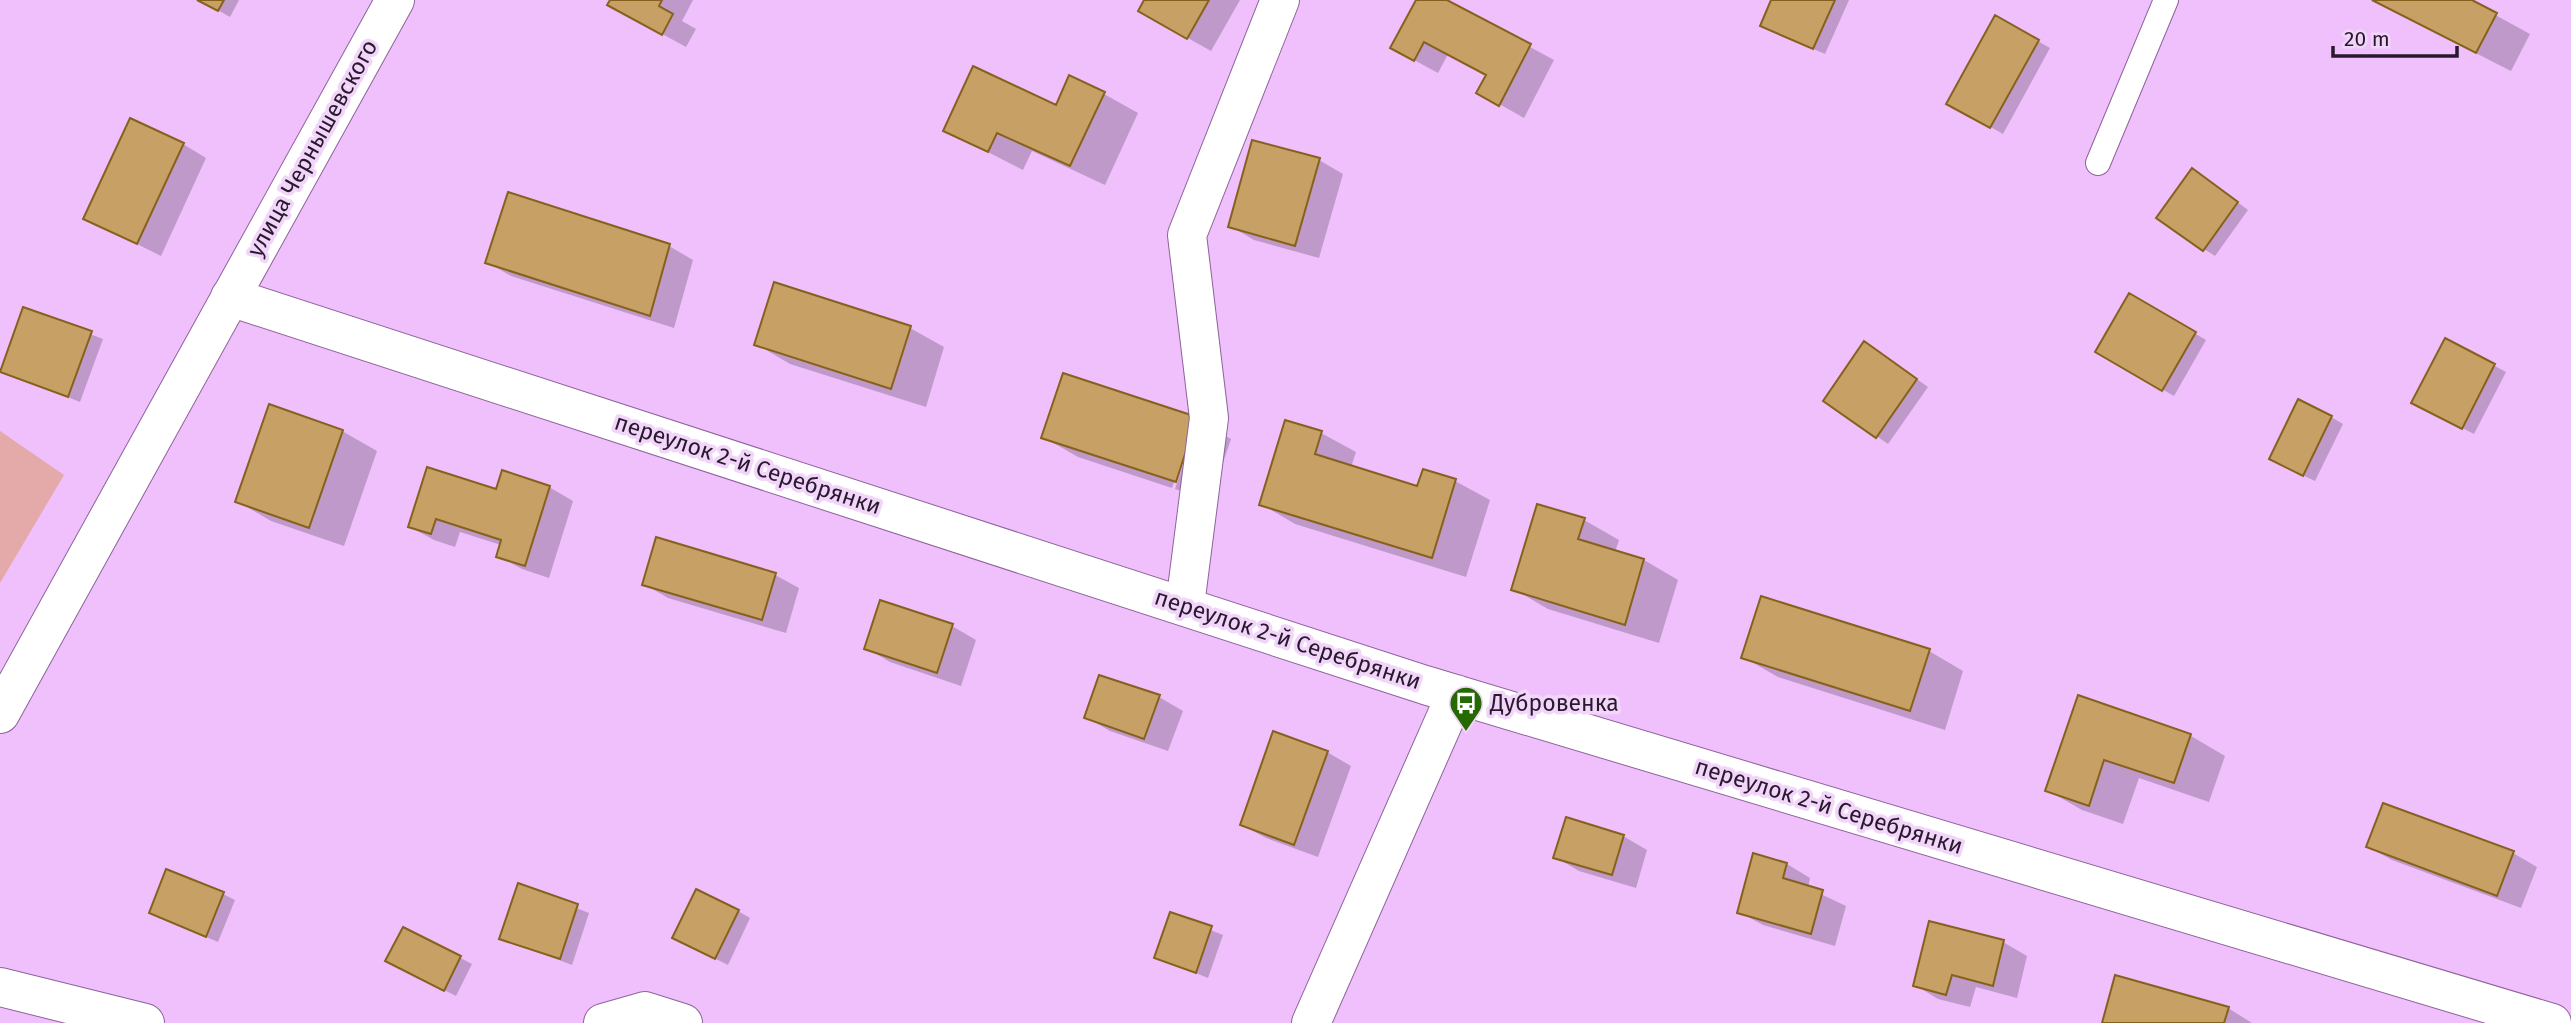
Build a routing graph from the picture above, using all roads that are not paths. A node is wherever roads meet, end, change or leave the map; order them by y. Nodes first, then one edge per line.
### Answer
1 (395, 0) edge
2 (1280, 0) edge
3 (2166, 0) edge
4 (2098, 163) dead end
5 (230, 297) junction
6 (1185, 605) junction
7 (1456, 694) junction
8 (0, 714) edge
9 (0, 987) edge
10 (145, 1023) edge
11 (603, 1023) edge
12 (683, 1023) edge
13 (1311, 1023) edge
14 (2552, 1023) edge

1 - 5 street, улица Чернышевского
2 - 6 street
3 - 4 lane
5 - 6 street, переулок 2-й Серебрянки
5 - 8 street, улица Чернышевского
6 - 7 street, переулок 2-й Серебрянки
7 - 13 street
7 - 14 street, переулок 2-й Серебрянки
9 - 10 street
11 - 12 street

